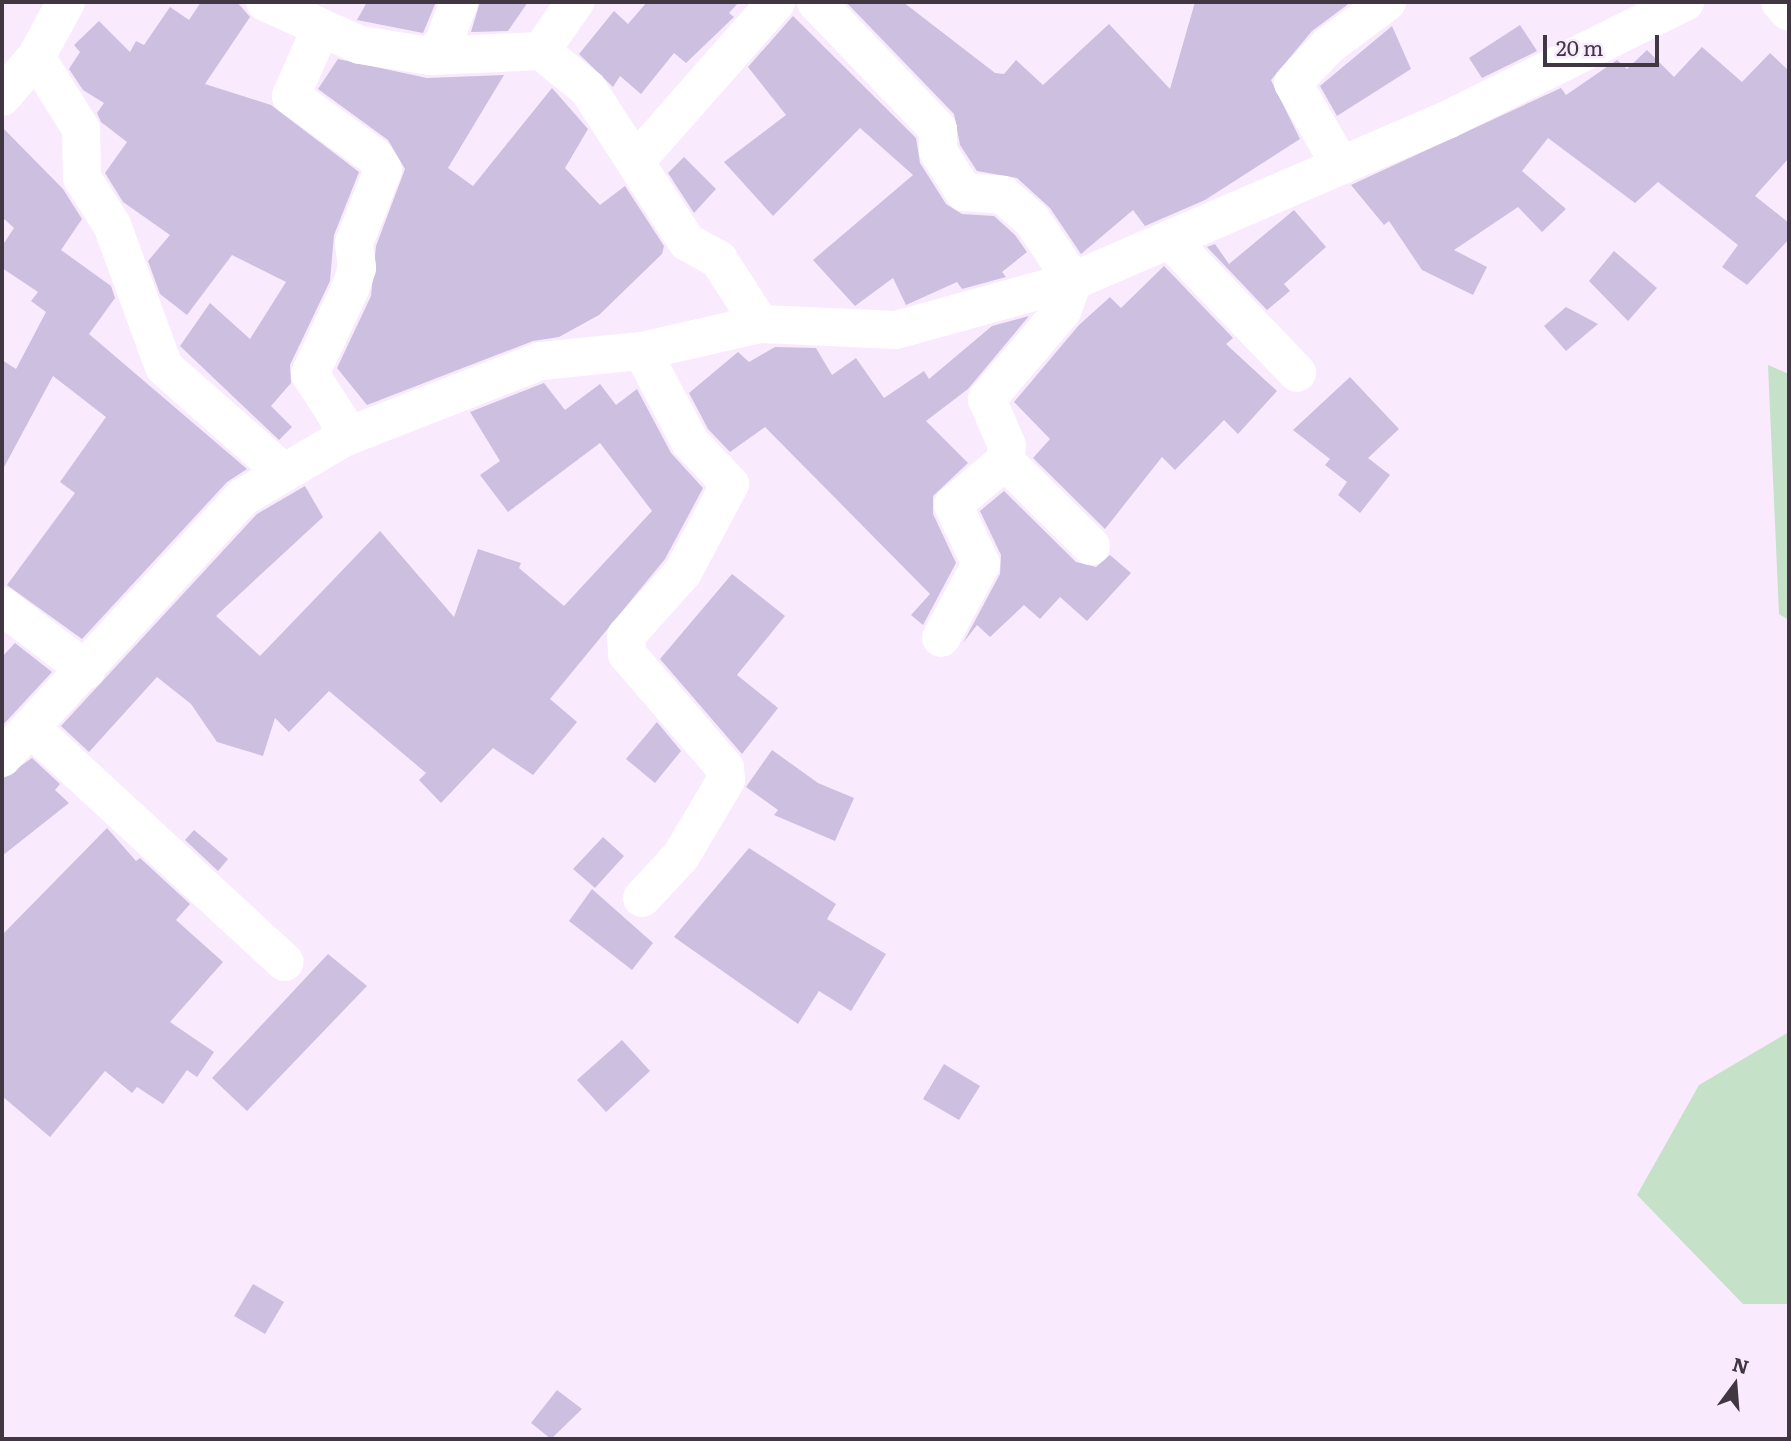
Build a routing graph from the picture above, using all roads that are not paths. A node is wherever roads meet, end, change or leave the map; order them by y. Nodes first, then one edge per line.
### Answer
1 (66, 2) edge
2 (265, 2) edge
3 (458, 2) edge
4 (575, 2) edge
5 (776, 2) edge
6 (816, 2) edge
7 (1387, 2) edge
8 (1685, 2) edge
9 (1780, 2) edge
10 (1789, 12) edge
11 (320, 30) junction
12 (541, 51) junction
13 (430, 56) junction
14 (36, 57) junction
15 (2, 96) edge
16 (636, 161) junction
17 (1339, 163) junction
18 (1172, 242) junction
19 (1073, 281) junction
20 (760, 324) junction
21 (642, 351) junction
22 (1297, 373) dead end
23 (343, 438) junction
24 (1005, 461) junction
25 (282, 471) junction
26 (1091, 546) dead end
27 (2, 606) edge
28 (941, 638) dead end
29 (86, 670) junction
30 (31, 728) junction
31 (2, 758) edge
32 (642, 898) dead end
33 (285, 962) dead end

1 - 14 street
2 - 11 street
3 - 13 street
4 - 12 street
5 - 16 street
6 - 19 street
7 - 17 street
8 - 17 street
9 - 10 street
11 - 13 street
11 - 23 street
12 - 13 street
12 - 16 street
14 - 15 street
14 - 25 street
16 - 20 street
17 - 18 street
18 - 19 street
18 - 22 street
19 - 20 street
19 - 24 street
20 - 21 street
21 - 23 street
21 - 32 street
23 - 25 street
24 - 26 street
24 - 28 street
25 - 29 street
27 - 29 street
29 - 30 street
30 - 31 street
30 - 33 street

